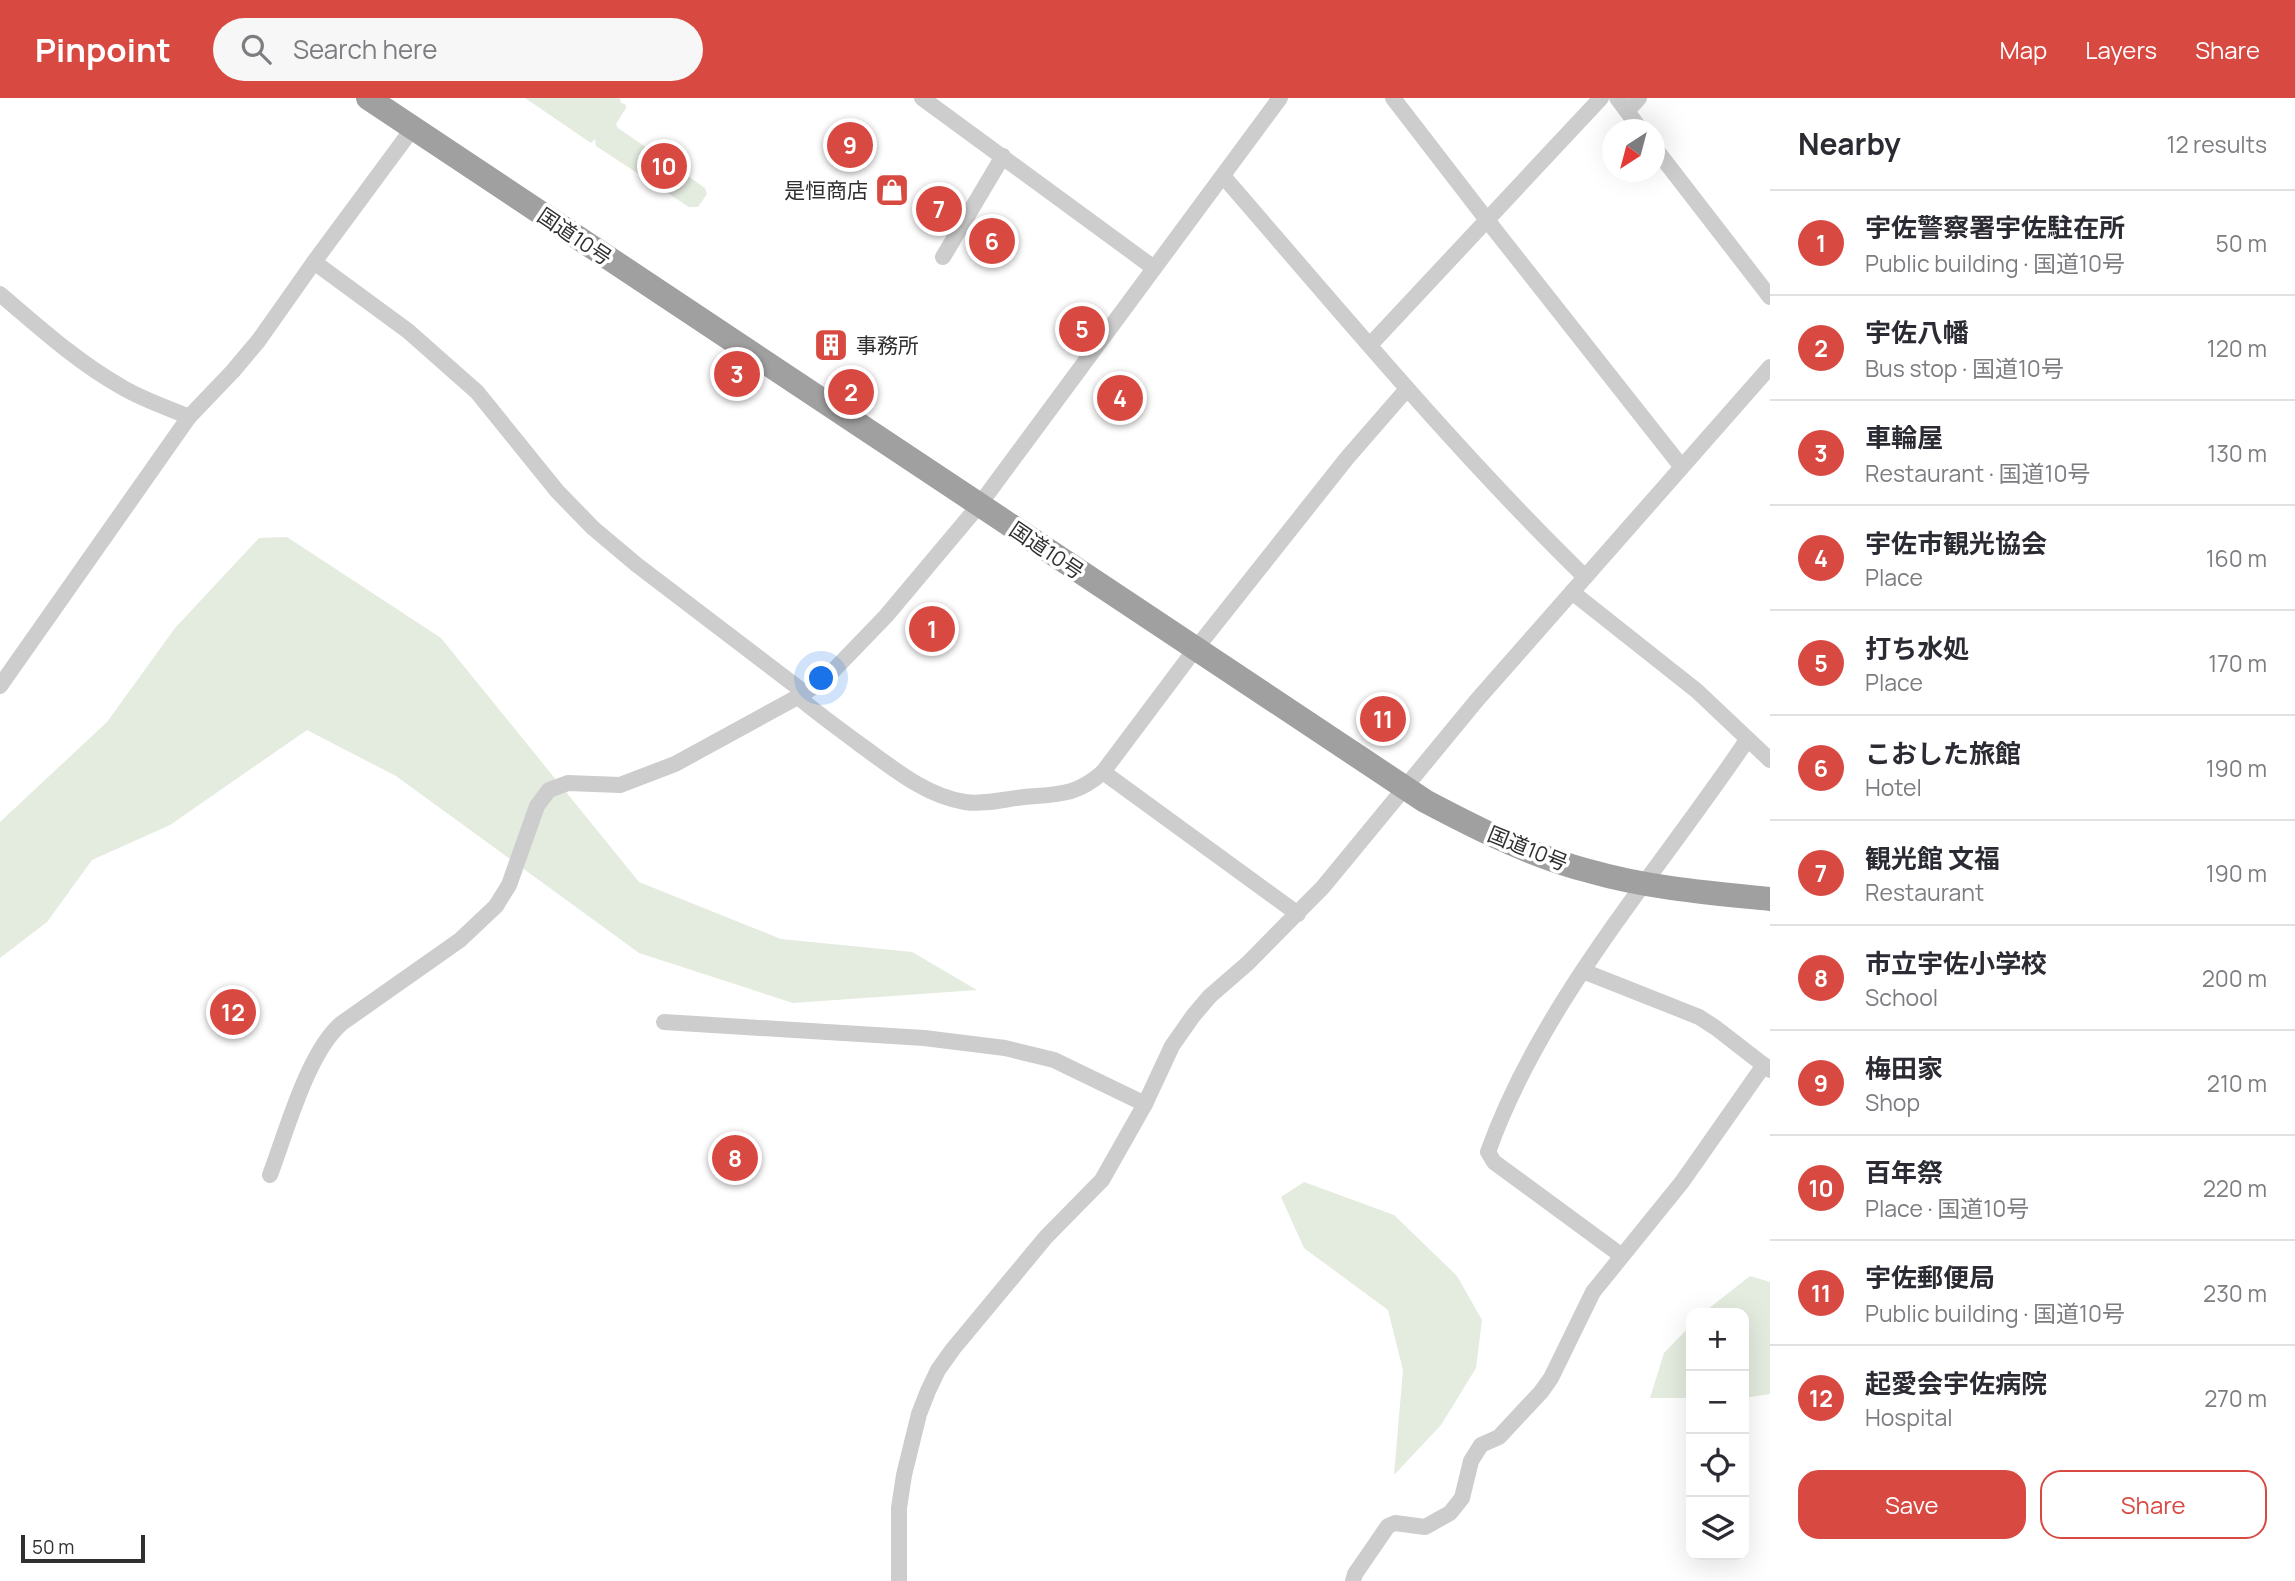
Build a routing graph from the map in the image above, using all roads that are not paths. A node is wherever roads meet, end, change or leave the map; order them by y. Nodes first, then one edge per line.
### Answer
1 (368, 98) edge
2 (922, 98) edge
3 (1280, 98) edge
4 (1393, 98) edge
5 (1601, 98) edge
6 (1639, 98) edge
7 (1621, 104) edge
8 (1633, 119) edge
9 (414, 128) junction
10 (1003, 156) junction
11 (1665, 161) edge
12 (1223, 176) junction
13 (1487, 220) junction
14 (943, 257) dead end
15 (314, 262) junction
16 (1154, 268) junction
17 (0, 294) edge
18 (1770, 297) edge
19 (1370, 345) junction
20 (1770, 367) edge
21 (1407, 389) junction
22 (189, 417) junction
23 (1681, 466) junction
24 (980, 504) junction
25 (1585, 577) junction
26 (1572, 592) junction
27 (1196, 648) junction
28 (0, 685) edge
29 (802, 695) junction
30 (1747, 740) junction
31 (1770, 760) edge
32 (1103, 772) junction
33 (1405, 788) junction
34 (1643, 884) junction
35 (1770, 899) edge
36 (1298, 914) junction
37 (1583, 971) junction
38 (664, 1022) dead end
39 (1767, 1067) edge
40 (1145, 1104) junction
41 (270, 1175) dead end
42 (1622, 1256) junction
43 (899, 1581) edge
44 (1353, 1581) edge

1 - 9 highway, 国道10号
2 - 10 street
3 - 12 street
4 - 13 street
5 - 13 street
6 - 7 street
7 - 8 street
9 - 15 street
9 - 24 highway, 国道10号
10 - 14 street
10 - 16 street
11 - 18 street
12 - 16 street
12 - 19 street
13 - 19 street
13 - 23 street
15 - 22 street
15 - 29 street
16 - 24 street
17 - 22 street
19 - 21 street
20 - 23 street
21 - 25 street
21 - 27 street
22 - 28 street
23 - 25 street
24 - 27 highway, 国道10号
24 - 29 street
25 - 26 street
26 - 30 street
26 - 33 street
27 - 32 street
27 - 33 highway, 国道10号
29 - 32 street
29 - 41 street
30 - 31 street
30 - 34 street
32 - 36 street
33 - 34 highway, 国道10号
33 - 36 street
34 - 35 highway, 国道10号
34 - 37 street
36 - 40 street
37 - 39 street
37 - 42 street
38 - 40 street
39 - 42 street
40 - 43 street
42 - 44 street

